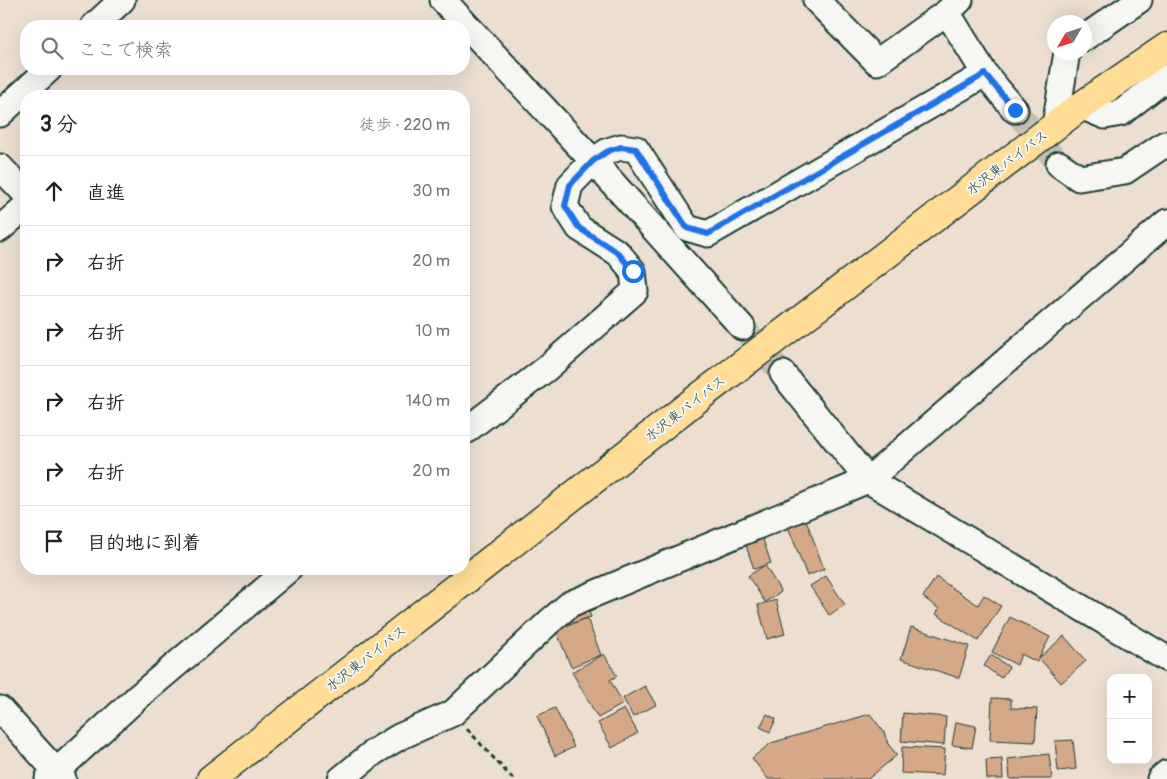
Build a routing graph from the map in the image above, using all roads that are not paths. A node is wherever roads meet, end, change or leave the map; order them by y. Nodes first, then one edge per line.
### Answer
1 (122, 0) edge
2 (443, 0) edge
3 (816, 0) edge
4 (1139, 0) edge
5 (953, 6) edge
6 (100, 20) edge
7 (462, 20) edge
8 (470, 29) edge
9 (1092, 32) edge
10 (1167, 47) edge
11 (1066, 60) edge
12 (985, 74) junction
13 (42, 75) edge
14 (1167, 77) edge
15 (26, 90) edge
16 (20, 95) edge
17 (1081, 106) junction
18 (1015, 110) tunnel mouth
19 (0, 114) edge
20 (1055, 126) junction
21 (1167, 146) edge
22 (593, 161) junction
23 (1059, 164) tunnel mouth
24 (0, 167) edge
25 (20, 188) edge
26 (20, 211) edge
27 (1167, 222) edge
28 (0, 229) edge
29 (742, 327) tunnel mouth
30 (783, 374) tunnel mouth
31 (470, 427) edge
32 (868, 480) junction
33 (282, 575) edge
34 (1167, 659) edge
35 (0, 709) edge
36 (1167, 773) edge
37 (56, 776) edge
38 (211, 779) edge
39 (341, 779) edge
40 (1160, 779) edge

1 - 6 street
2 - 7 street
3 - 5 street
4 - 9 street
5 - 12 street
8 - 22 street
10 - 17 highway, 水沢東バイパス
11 - 20 street
12 - 18 street
12 - 22 street
13 - 15 street
14 - 17 street
16 - 19 street
17 - 20 highway, 水沢東バイパス
20 - 38 highway, 水沢東バイパス
21 - 23 street
22 - 29 street
22 - 31 street
24 - 25 street
26 - 28 street
27 - 32 street
30 - 32 street
32 - 34 street
32 - 39 street
33 - 37 street
35 - 37 street
36 - 40 street

